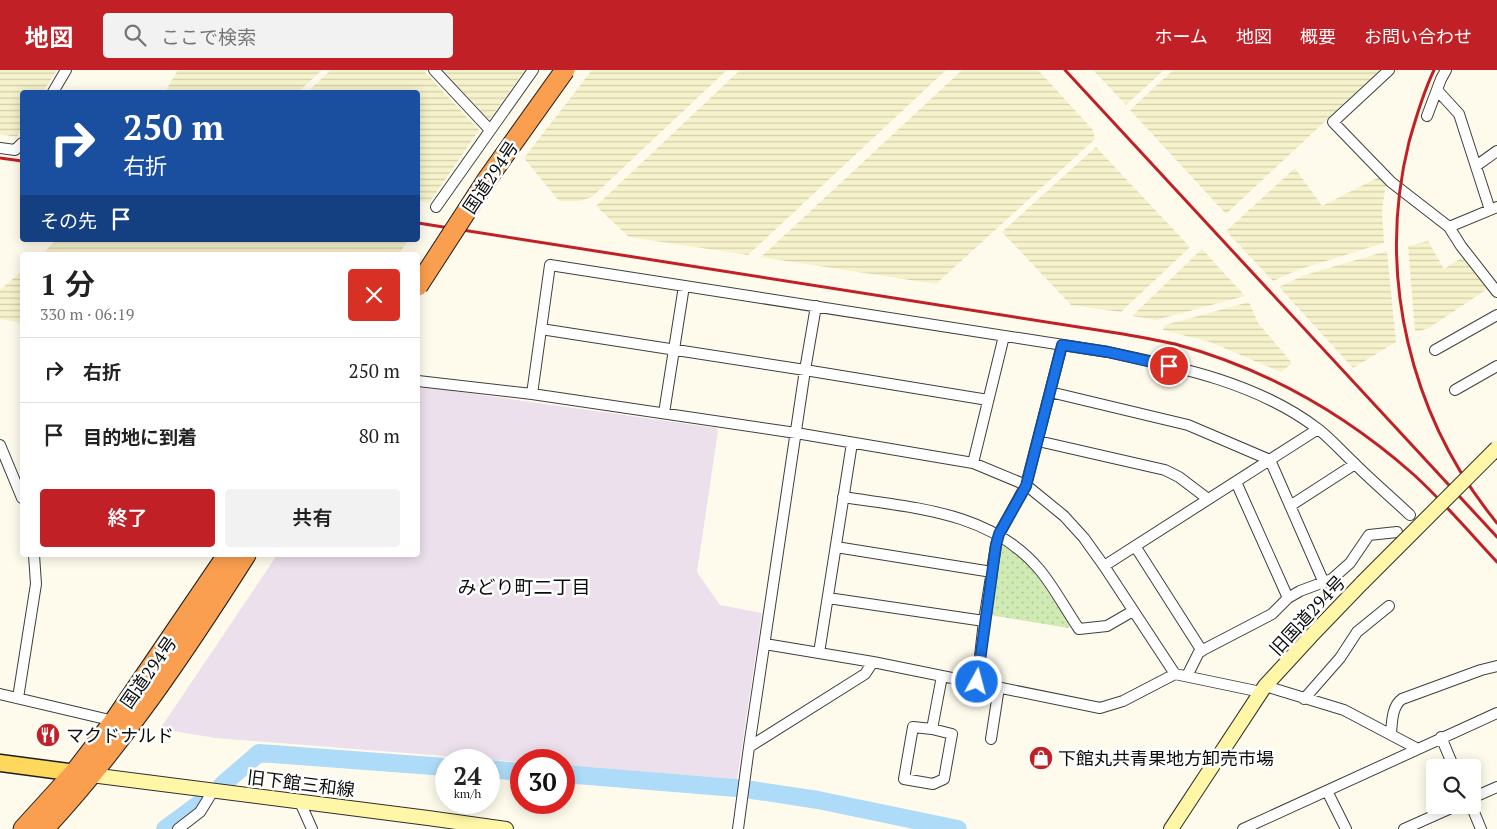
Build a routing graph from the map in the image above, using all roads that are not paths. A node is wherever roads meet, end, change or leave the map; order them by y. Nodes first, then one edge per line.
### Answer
1 (66, 70) edge
2 (434, 70) edge
3 (533, 70) edge
4 (550, 70) edge
5 (565, 70) edge
6 (1389, 70) edge
7 (1446, 70) edge
8 (54, 90) edge
9 (1437, 90) junction
10 (1427, 116) dead end
11 (490, 130) junction
12 (20, 145) edge
13 (0, 148) edge
14 (1497, 151) edge
15 (1476, 166) junction
16 (436, 206) dead end
17 (1493, 209) edge
18 (1448, 226) junction
19 (420, 261) edge
20 (420, 283) edge
21 (684, 286) junction
22 (1497, 292) edge
23 (816, 306) junction
24 (1497, 315) edge
25 (541, 329) junction
26 (1004, 336) junction
27 (1062, 345) junction
28 (673, 350) junction
29 (1435, 350) dead end
30 (1497, 366) edge
31 (805, 370) junction
32 (420, 381) edge
33 (1455, 390) dead end
34 (1050, 392) junction
35 (532, 394) junction
36 (988, 400) junction
37 (664, 413) junction
38 (1318, 429) junction
39 (796, 433) junction
40 (1038, 441) junction
41 (852, 443) junction
42 (0, 444) edge
43 (1497, 448) edge
44 (1270, 460) junction
45 (973, 463) junction
46 (1354, 464) junction
47 (19, 482) edge
48 (1236, 482) junction
49 (1026, 486) junction
50 (844, 497) junction
51 (1208, 499) junction
52 (1290, 506) junction
53 (1410, 514) dead end
54 (1397, 532) dead end
55 (999, 534) junction
56 (1135, 546) junction
57 (836, 548) junction
58 (34, 557) edge
59 (226, 557) edge
60 (245, 557) edge
61 (1104, 566) junction
62 (992, 572) junction
63 (1324, 583) junction
64 (828, 598) junction
65 (1288, 598) junction
66 (1389, 607) dead end
67 (1134, 611) junction
68 (984, 621) junction
69 (764, 644) junction
70 (1202, 650) junction
71 (819, 653) junction
72 (873, 662) junction
73 (1497, 666) edge
74 (1175, 674) junction
75 (942, 676) junction
76 (1187, 676) junction
77 (977, 682) junction
78 (998, 687) junction
79 (1263, 689) junction
80 (0, 694) edge
81 (18, 698) junction
82 (1304, 699) junction
83 (1497, 712) edge
84 (114, 722) junction
85 (932, 729) junction
86 (1391, 734) junction
87 (1441, 738) junction
88 (991, 739) dead end
89 (749, 747) junction
90 (1416, 748) junction
91 (1450, 759) edge
92 (0, 763) edge
93 (82, 774) junction
94 (1497, 787) edge
95 (213, 791) junction
96 (1327, 791) junction
97 (1481, 794) edge
98 (300, 802) junction
99 (1438, 814) edge
100 (1475, 814) edge
101 (23, 829) edge
102 (44, 829) edge
103 (178, 829) edge
104 (312, 829) edge
105 (506, 829) edge
106 (738, 829) edge
107 (1171, 829) edge
108 (1243, 829) edge
109 (1346, 829) edge
110 (1404, 829) edge
111 (1481, 829) edge

1 - 8 street
2 - 11 street
3 - 11 street
4 - 19 highway, 国道294号
5 - 20 highway, 国道294号, bridge
6 - 18 street
7 - 9 street
9 - 10 street
9 - 15 street
11 - 16 street
12 - 13 street
14 - 15 street
15 - 17 street
17 - 18 street
18 - 22 street
21 - 23 street
21 - 25 street
21 - 28 street
23 - 26 street
23 - 31 street
24 - 29 street
25 - 28 street
25 - 35 street
26 - 27 street
26 - 36 street
27 - 34 street
27 - 38 street
28 - 31 street
28 - 37 street
30 - 33 street
31 - 36 street
31 - 39 street
32 - 35 street
34 - 40 street
34 - 44 street
35 - 37 street
36 - 45 street
37 - 39 street
38 - 44 street
38 - 46 street
39 - 41 street
39 - 69 street
40 - 49 street
40 - 51 street
41 - 45 street
41 - 50 street
42 - 47 street
43 - 79 street, 旧国道294号, bridge
44 - 48 street
44 - 52 street
45 - 49 street
46 - 52 street
46 - 53 street
48 - 51 street
48 - 65 street
49 - 55 street
49 - 61 street
50 - 55 street
50 - 57 street
51 - 56 street
52 - 63 street
54 - 63 street
55 - 62 street
55 - 67 street
56 - 61 street
56 - 70 street
57 - 62 street
57 - 64 street
58 - 81 street
59 - 84 highway, 国道294号
60 - 93 highway, 国道294号
61 - 67 street
62 - 68 street
63 - 65 street
64 - 68 street
64 - 71 street
65 - 70 street
66 - 82 street
67 - 74 street
68 - 77 street
69 - 71 street
69 - 89 street
70 - 76 street
71 - 72 street
72 - 75 street
72 - 89 street
73 - 86 street
74 - 76 street
74 - 78 street
75 - 77 street
75 - 85 street
76 - 79 street
77 - 78 street
78 - 88 street
79 - 82 street
79 - 107 street, 旧国道294号
80 - 81 street
81 - 84 street
82 - 86 street
83 - 87 street
84 - 93 highway, 国道294号
85 - 85 street
86 - 90 street
87 - 90 street
87 - 91 street
89 - 106 street
90 - 96 street
92 - 93 main road
93 - 95 street, 旧下館三和線
93 - 101 highway, 国道294号
93 - 102 highway, 国道294号
94 - 97 street
95 - 98 street, 旧下館三和線
95 - 103 street
96 - 108 street
96 - 109 street
98 - 104 street
98 - 105 street, 旧下館三和線
99 - 110 street
100 - 111 street

